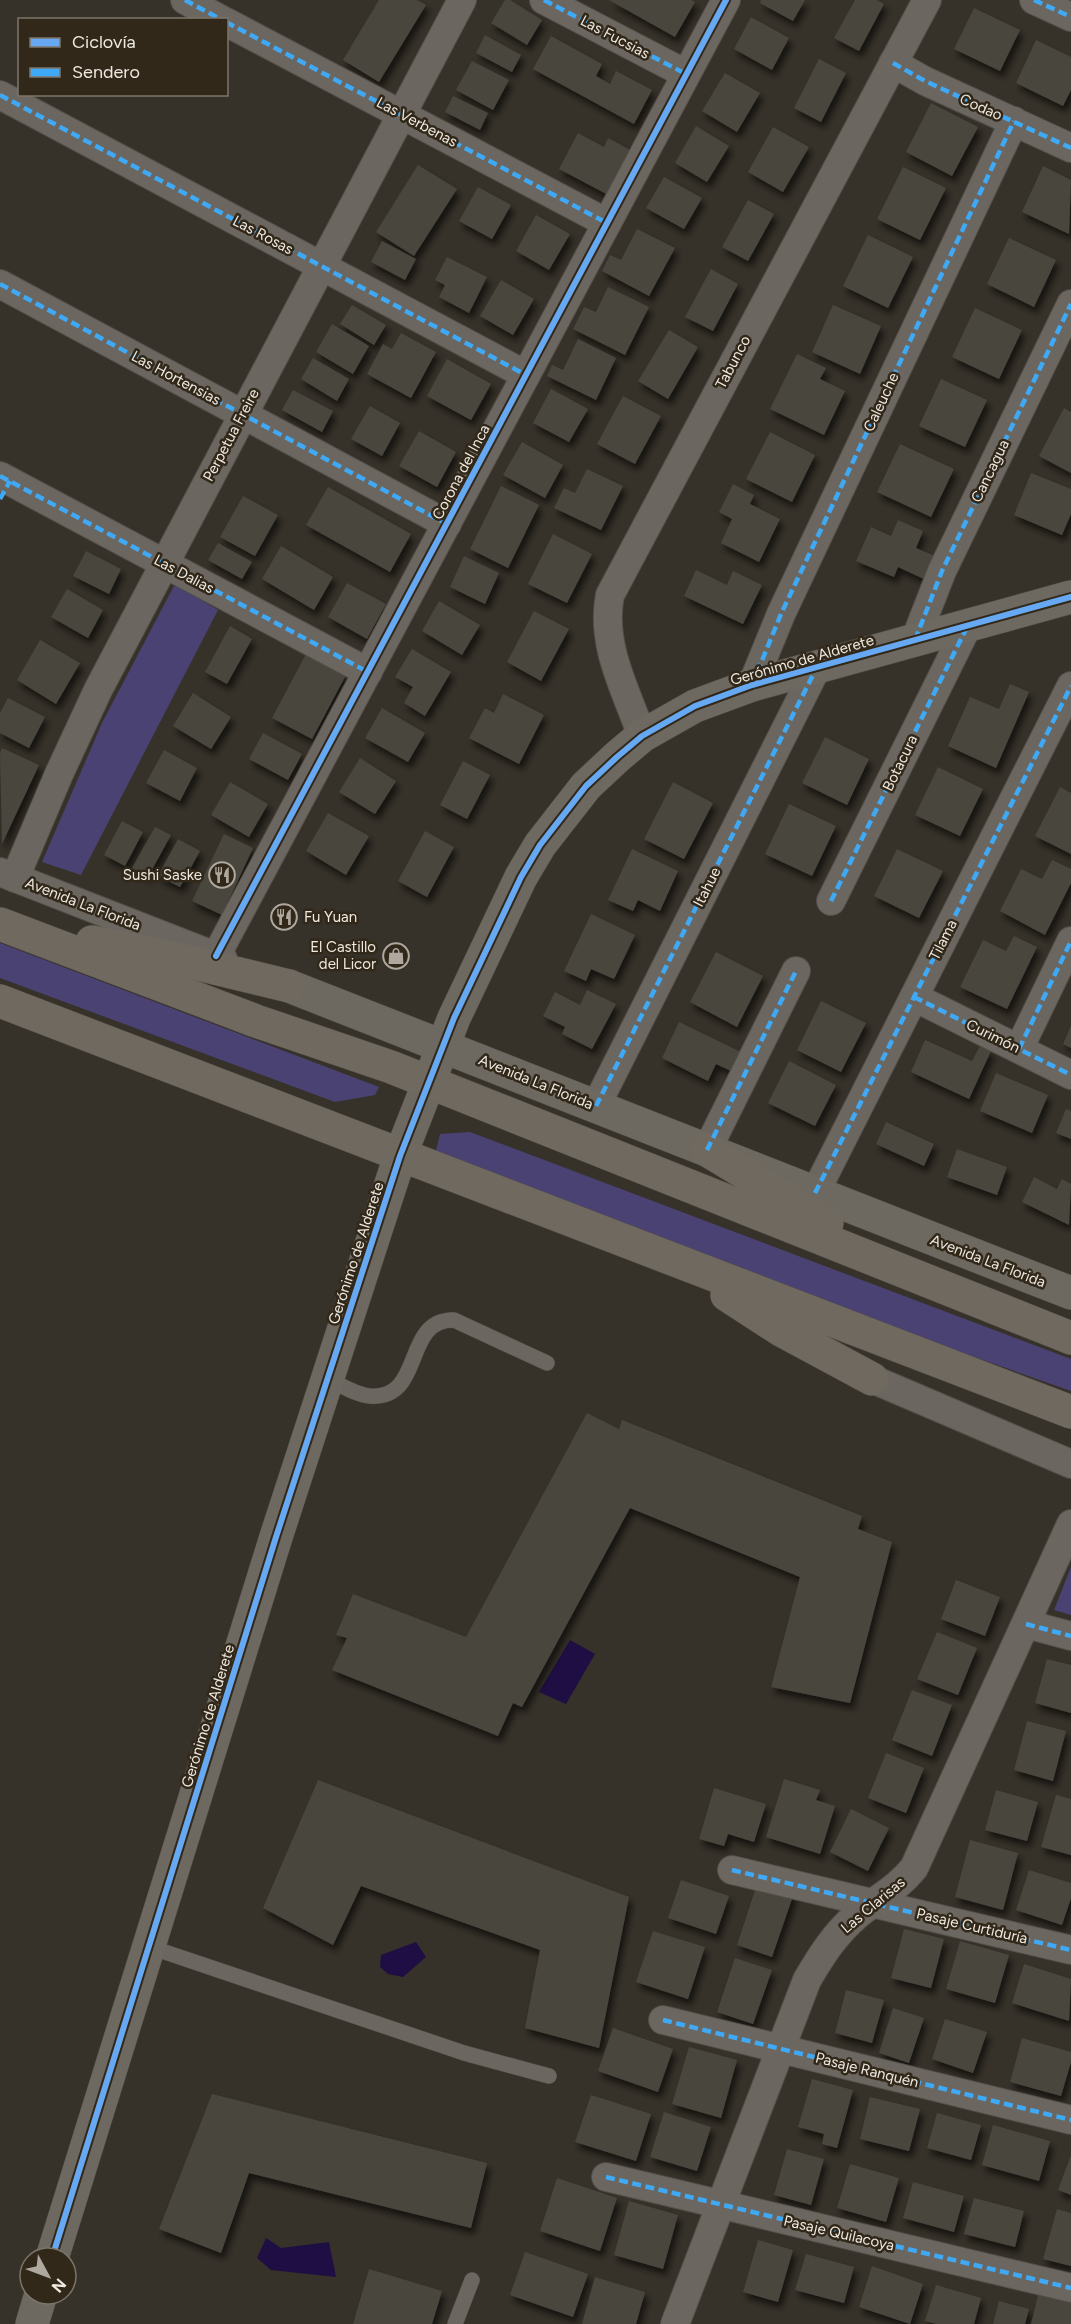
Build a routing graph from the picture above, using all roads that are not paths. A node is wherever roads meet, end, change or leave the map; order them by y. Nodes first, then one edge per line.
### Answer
1 (185, 0) edge
2 (462, 0) edge
3 (544, 0) edge
4 (726, 0) edge
5 (927, 0) edge
6 (1034, 0) edge
7 (1071, 17) edge
8 (218, 18) edge
9 (228, 23) edge
10 (893, 63) junction
11 (686, 74) junction
12 (0, 95) edge
13 (402, 114) junction
14 (1014, 121) junction
15 (1071, 148) edge
16 (607, 223) junction
17 (321, 266) junction
18 (0, 284) edge
19 (1071, 304) edge
20 (526, 375) junction
21 (242, 414) junction
22 (3, 485) edge
23 (447, 524) junction
24 (163, 563) junction
25 (1071, 597) edge
26 (968, 625) junction
27 (915, 640) junction
28 (817, 667) junction
29 (368, 672) junction
30 (752, 685) junction
31 (1071, 686) edge
32 (642, 736) junction
33 (8, 875) edge
34 (831, 901) dead end
35 (5, 926) edge
36 (1071, 941) edge
37 (216, 956) junction
38 (796, 971) dead end
39 (289, 986) junction
40 (914, 997) junction
41 (0, 1001) edge
42 (442, 1045) junction
43 (1018, 1049) junction
44 (1071, 1075) edge
45 (428, 1081) junction
46 (596, 1106) junction
47 (707, 1150) junction
48 (400, 1156) junction
49 (815, 1193) junction
50 (676, 1259) junction
51 (906, 1271) junction
52 (1071, 1293) edge
53 (1071, 1338) edge
54 (548, 1363) dead end
55 (328, 1379) junction
56 (872, 1379) joint
57 (1071, 1412) edge
58 (1071, 1464) edge
59 (1071, 1524) edge
60 (1026, 1624) junction
61 (1071, 1636) edge
62 (732, 1870) dead end
63 (875, 1903) junction
64 (150, 1947) junction
65 (1071, 1950) edge
66 (663, 2020) dead end
67 (781, 2049) junction
68 (549, 2076) dead end
69 (1071, 2120) edge
70 (606, 2177) dead end
71 (721, 2205) junction
72 (56, 2246) edge
73 (472, 2280) dead end
74 (1071, 2288) edge
75 (37, 2306) edge
76 (32, 2324) edge
77 (455, 2324) edge
78 (675, 2324) edge

1 - 8 street
2 - 13 street, Perpetua Freire
3 - 11 street, Las Fucsias
4 - 11 street, Corona del Inca
5 - 10 street, Tabunco
6 - 7 street
9 - 13 street, Las Verbenas
10 - 14 street, Codao
10 - 32 street, Tabunco
11 - 16 street, Corona del Inca
12 - 17 street, Las Rosas
13 - 16 street, Las Verbenas
13 - 17 street, Perpetua Freire
14 - 15 street, Codao
14 - 30 street, Caleuche
16 - 20 street, Corona del Inca
17 - 20 street, Las Rosas
17 - 21 street, Perpetua Freire
18 - 21 street, Las Hortensias
19 - 27 street, Cancagua
20 - 23 street, Corona del Inca
21 - 23 street, Las Hortensias
21 - 24 street, Perpetua Freire
22 - 24 street, Las Dalias
23 - 29 street, Corona del Inca
24 - 29 street, Las Dalias
24 - 33 street, Perpetua Freire
25 - 26 street, Gerónimo de Alderete
26 - 27 street, Gerónimo de Alderete
26 - 34 street, Botacura
27 - 28 street, Gerónimo de Alderete
28 - 30 street, Gerónimo de Alderete
28 - 46 street, Itahue
29 - 37 street, Corona del Inca
30 - 32 street, Gerónimo de Alderete
31 - 40 street, Tilama
32 - 42 street, Gerónimo de Alderete
33 - 37 street, Avenida La Florida
35 - 39 main road
35 - 45 main road
36 - 43 street
37 - 39 street, Avenida La Florida
38 - 47 street
39 - 42 street, Avenida La Florida
40 - 43 street, Curimón
40 - 49 street, Tilama
41 - 48 main road
42 - 45 street, Gerónimo de Alderete
42 - 46 street, Avenida La Florida
43 - 44 street, Curimón
45 - 48 street, Gerónimo de Alderete
45 - 51 main road
46 - 47 street, Avenida La Florida
47 - 49 street, Avenida La Florida
47 - 51 main road
48 - 50 main road
48 - 55 street, Gerónimo de Alderete
49 - 52 street, Avenida La Florida
50 - 56 main road
50 - 57 main road
51 - 53 main road
54 - 55 lane
55 - 64 street, Gerónimo de Alderete
56 - 58 street
59 - 60 street, Las Clarisas
60 - 61 street
60 - 63 street, Las Clarisas
62 - 63 street, Pasaje Curtiduría
63 - 65 street, Pasaje Curtiduría
63 - 67 street, Las Clarisas
64 - 68 lane
64 - 72 street, Gerónimo de Alderete
66 - 67 street, Pasaje Ranquén
67 - 69 street, Pasaje Ranquén
67 - 71 street, Las Clarisas
70 - 71 street, Pasaje Quilacoya
71 - 74 street, Pasaje Quilacoya
71 - 78 street, Las Clarisas
73 - 77 lane
75 - 76 street

